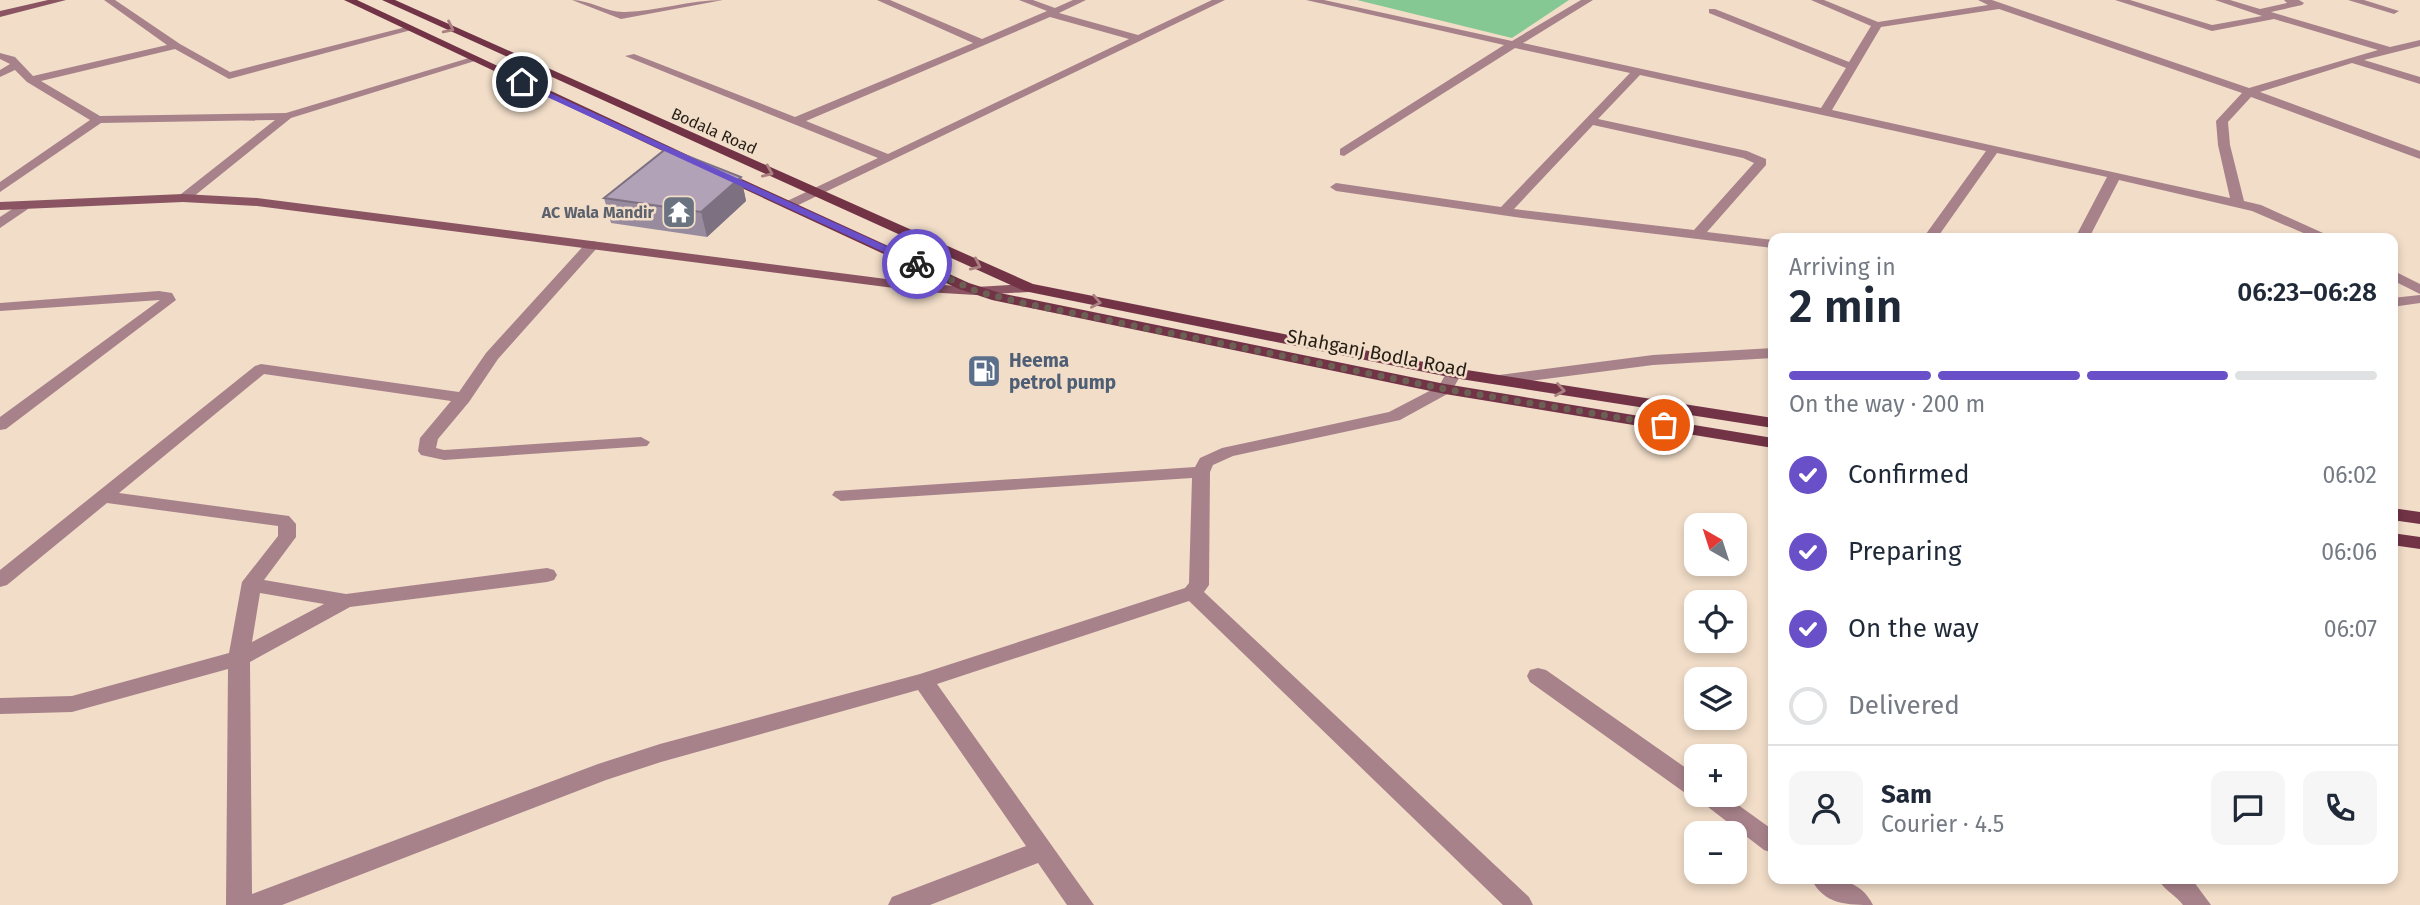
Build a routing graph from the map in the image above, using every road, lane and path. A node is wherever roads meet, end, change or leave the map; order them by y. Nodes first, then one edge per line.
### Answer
1 (61, 0) edge
2 (109, 0) edge
3 (349, 0) edge
4 (387, 0) edge
5 (577, 0) edge
6 (718, 0) edge
7 (882, 0) edge
8 (1024, 0) edge
9 (1081, 0) edge
10 (1220, 0) edge
11 (1311, 0) edge
12 (1588, 0) edge
13 (1816, 0) edge
14 (1983, 0) edge
15 (2120, 0) edge
16 (2222, 0) edge
17 (2288, 0) edge
18 (2353, 0) edge
19 (1999, 6) junction
20 (1712, 11) dead end
21 (2394, 11) dead end
22 (2258, 12) junction
23 (0, 13) edge
24 (1053, 13) junction
25 (2275, 17) junction
26 (1877, 24) junction
27 (410, 29) junction
28 (1139, 39) junction
29 (982, 43) junction
30 (1515, 43) junction
31 (2420, 43) edge
32 (176, 46) junction
33 (2389, 51) junction
34 (0, 56) edge
35 (630, 56) dead end
36 (473, 60) junction
37 (2352, 60) junction
38 (16, 65) junction
39 (1851, 66) junction
40 (1639, 70) junction
41 (0, 74) edge
42 (31, 80) junction
43 (2420, 81) edge
44 (2249, 92) junction
45 (1825, 111) junction
46 (287, 116) junction
47 (98, 120) junction
48 (1590, 121) junction
49 (794, 122) junction
50 (1994, 148) junction
51 (1345, 152) dead end
52 (2420, 155) edge
53 (888, 158) junction
54 (2115, 175) junction
55 (1336, 187) dead end
56 (0, 188) edge
57 (816, 193) junction
58 (183, 198) junction
59 (2238, 204) junction
60 (790, 205) junction
61 (0, 206) edge
62 (23, 206) junction
63 (1504, 211) junction
64 (0, 224) edge
65 (1934, 233) edge
66 (2085, 233) edge
67 (2315, 233) edge
68 (1697, 235) junction
69 (1768, 243) edge
70 (592, 245) junction
71 (2398, 277) edge
72 (1029, 288) junction
73 (2420, 290) edge
74 (976, 291) junction
75 (2420, 299) edge
76 (2398, 302) edge
77 (0, 307) edge
78 (1768, 353) edge
79 (1499, 380) junction
80 (1450, 381) junction
81 (463, 398) junction
82 (1768, 422) edge
83 (0, 425) edge
84 (641, 442) dead end
85 (1768, 442) edge
86 (1201, 472) junction
87 (841, 495) dead end
88 (103, 496) junction
89 (2398, 515) edge
90 (2420, 517) edge
91 (2398, 540) edge
92 (2420, 543) edge
93 (547, 575) dead end
94 (0, 580) edge
95 (252, 585) junction
96 (1192, 593) junction
97 (346, 601) junction
98 (240, 658) junction
99 (1538, 676) dead end
100 (923, 681) junction
101 (0, 706) edge
102 (1684, 779) edge
103 (1723, 807) edge
104 (1768, 839) edge
105 (1042, 851) junction
106 (1831, 884) edge
107 (2180, 884) edge
108 (239, 905) edge
109 (254, 905) edge
110 (901, 905) edge
111 (1081, 905) edge
112 (1520, 905) edge
113 (1860, 905) edge
114 (2198, 905) edge

1 - 23 street
2 - 32 street
3 - 27 main road, Bodala Road
4 -> 57 main road, Bodala Road
5 - 6 street
7 - 29 street
8 - 24 street
9 - 24 street
10 - 28 street
11 - 30 street
12 - 30 street
13 - 26 street
14 - 19 street
15 - 25 street
16 - 22 street
17 - 22 street
18 - 21 street
19 - 26 street
19 - 44 street
20 - 39 street
22 - 25 street
24 - 28 street
24 - 29 street
25 - 33 street
26 - 39 street
27 - 32 street
27 - 36 main road, Bodala Road
28 - 53 street
29 - 49 street
30 - 40 street
30 - 51 street
31 - 33 street
32 - 42 street
33 - 37 street
34 - 38 street
35 - 49 street
36 - 46 street
36 - 60 main road, Bodala Road
37 - 43 street
37 - 44 street
38 - 41 street
38 - 42 street
39 - 45 street
40 - 45 street
40 - 48 street
42 - 47 street
44 - 52 street
44 - 59 street
45 - 50 street
46 - 47 street
46 - 58 street
47 - 56 street
48 - 63 street
48 - 68 street
49 - 53 street
50 - 54 street
50 - 65 street
53 - 57 street
54 - 59 street
54 - 66 street
55 - 63 street
57 - 60 street
57 -> 72 main road, Bodala Road
58 - 62 street
58 - 70 street
59 - 67 street
60 - 74 main road, Bodala Road
61 - 62 street
62 - 64 street
63 - 68 street
68 - 69 street
70 - 74 street
70 - 81 street
71 - 73 street
72 - 74 street
72 -> 80 main road, Shahganj Bodla Road
74 - 80 main road, Shahganj Bodla Road
75 - 76 street
77 - 83 street
78 - 79 street
79 - 80 main road, Shahganj Bodla Road
79 -> 82 main road, Shahganj Bodla Road
80 - 85 main road, Shahganj Bodla Road
80 - 86 street
81 - 84 street
81 - 88 street
86 - 87 street
86 - 96 street
88 - 94 street
88 - 95 street
89 - 90 main road
91 - 92 main road
93 - 97 street
95 - 97 street
95 - 98 street
96 - 100 street
96 - 112 street
97 - 98 street
98 - 101 street
98 - 108 street
99 - 102 street
100 - 105 street
100 - 109 street
103 - 104 street
105 - 110 street
105 - 111 street
106 - 113 street
107 - 114 street

